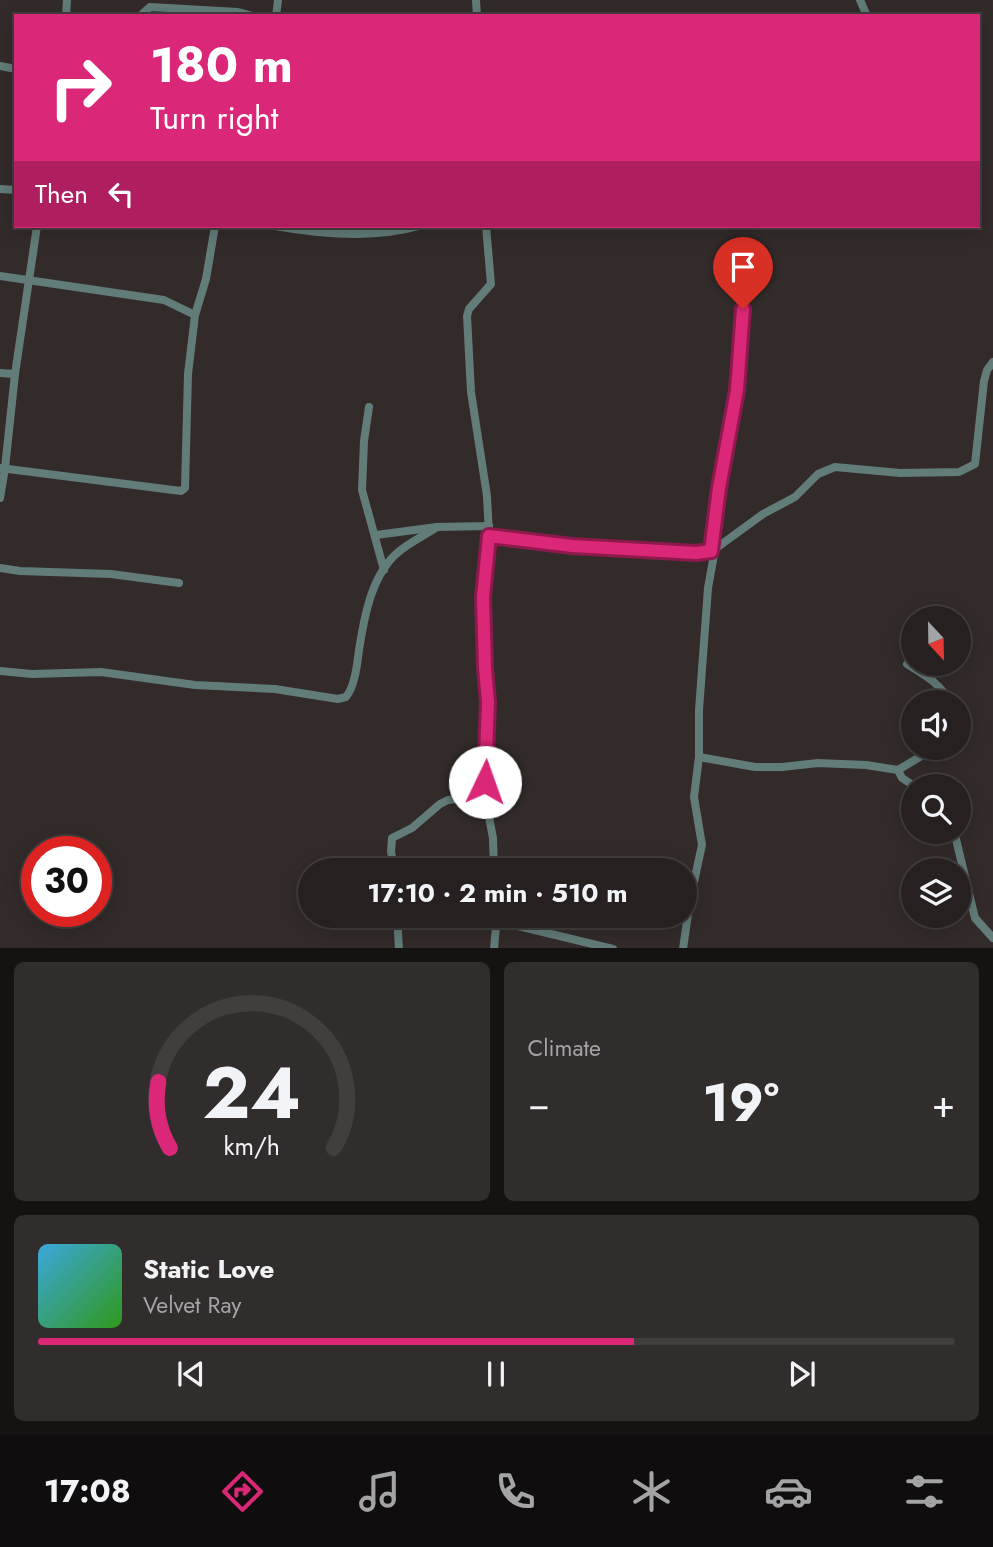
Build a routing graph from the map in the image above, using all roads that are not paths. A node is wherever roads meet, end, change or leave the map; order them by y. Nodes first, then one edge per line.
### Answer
1 (142, 14) edge
2 (246, 14) edge
3 (37, 228) edge
4 (215, 228) edge
5 (293, 228) edge
6 (409, 228) edge
7 (486, 228) edge
8 (0, 276) edge
9 (28, 279) junction
10 (743, 309) dead end
11 (195, 315) junction
12 (993, 362) edge
13 (0, 373) edge
14 (15, 373) junction
15 (369, 407) dead end
16 (3, 468) edge
17 (0, 498) edge
18 (438, 527) junction
19 (489, 531) junction
20 (376, 535) junction
21 (713, 550) junction
22 (0, 568) edge
23 (384, 570) junction
24 (179, 583) dead end
25 (0, 671) edge
26 (926, 676) edge
27 (943, 690) edge
28 (699, 757) junction
29 (915, 760) edge
30 (898, 770) junction
31 (901, 776) edge
32 (485, 796) junction
33 (957, 844) edge
34 (392, 858) edge
35 (494, 858) edge
36 (398, 928) edge
37 (496, 928) edge
38 (536, 928) edge
39 (993, 938) edge
40 (399, 948) edge
41 (494, 948) edge
42 (613, 948) edge
43 (683, 948) edge

1 - 2 street
3 - 9 street
4 - 11 street
5 - 6 street
7 - 19 street
8 - 9 street
9 - 11 street
9 - 14 street
10 - 21 street
11 - 16 street
12 - 21 street
13 - 14 street
14 - 16 street
15 - 20 street
16 - 17 street
18 - 19 street
18 - 20 street
18 - 23 street
19 - 21 street
19 - 32 street
20 - 23 street
21 - 28 street
22 - 24 street
23 - 25 street
26 - 27 street
28 - 30 street
28 - 43 street
29 - 30 street
30 - 31 street
32 - 34 street
32 - 35 street
33 - 39 street
36 - 40 street
37 - 41 street
38 - 42 street

